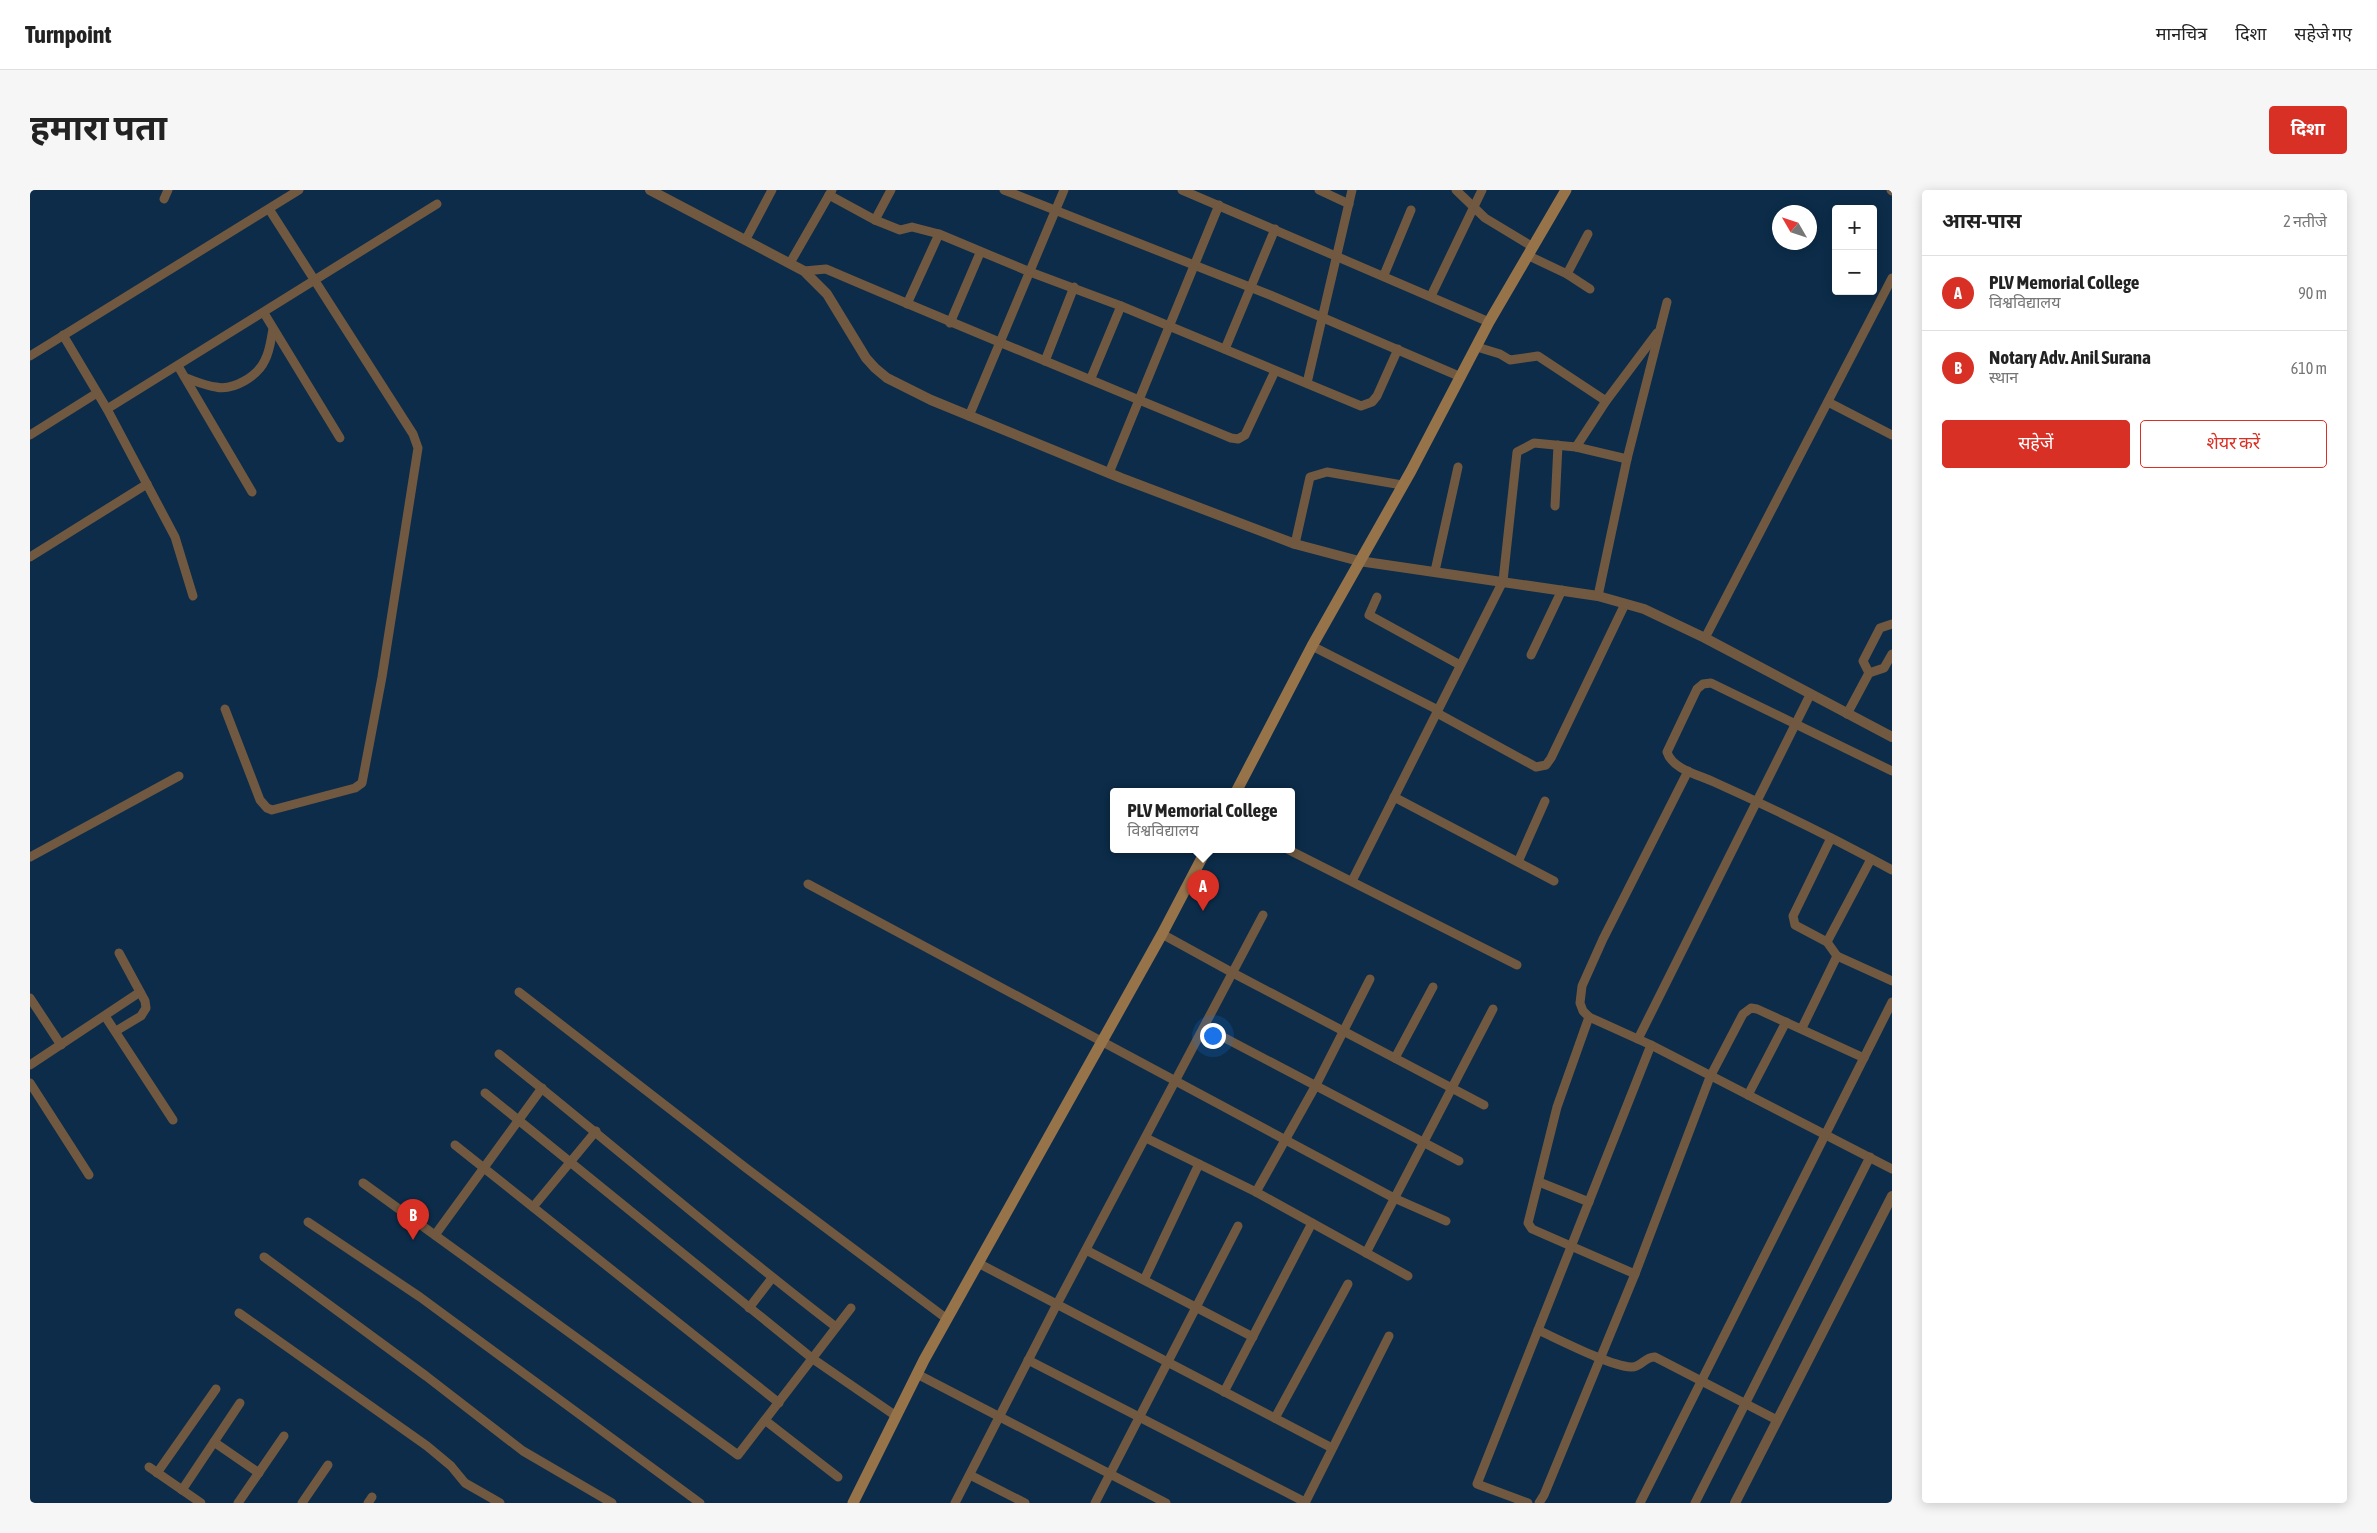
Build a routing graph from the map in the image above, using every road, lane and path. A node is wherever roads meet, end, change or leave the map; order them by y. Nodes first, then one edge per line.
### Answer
1 (299, 190) edge
2 (650, 190) edge
3 (772, 190) edge
4 (891, 190) edge
5 (1004, 190) edge
6 (1064, 190) edge
7 (1182, 190) edge
8 (1320, 190) edge
9 (1352, 190) edge
10 (1456, 190) edge
11 (1482, 190) edge
12 (1566, 190) edge
13 (830, 192) edge
14 (437, 204) dead end
15 (1349, 204) junction
16 (1219, 205) junction
17 (1475, 207) junction
18 (269, 209) junction
19 (1411, 210) dead end
20 (1056, 211) junction
21 (875, 220) junction
22 (1275, 229) junction
23 (939, 234) junction
24 (1588, 234) dead end
25 (746, 239) junction
26 (1531, 252) junction
27 (980, 253) junction
28 (1337, 256) junction
29 (790, 263) junction
30 (1195, 264) junction
31 (804, 271) junction
32 (1030, 272) junction
33 (1567, 274) junction
34 (1384, 275) junction
35 (1892, 278) edge
36 (314, 281) junction
37 (1074, 287) junction
38 (1251, 287) junction
39 (1590, 289) dead end
40 (1431, 296) junction
41 (1667, 302) dead end
42 (907, 304) junction
43 (1121, 306) junction
44 (264, 313) junction
45 (1324, 317) junction
46 (1489, 322) junction
47 (950, 323) junction
48 (1170, 328) junction
49 (273, 329) junction
50 (1660, 329) junction
51 (63, 335) junction
52 (1000, 344) junction
53 (1477, 347) junction
54 (1225, 349) junction
55 (1398, 349) junction
56 (30, 356) edge
57 (1045, 361) junction
58 (178, 366) junction
59 (1275, 371) junction
60 (1461, 376) junction
61 (186, 378) junction
62 (1091, 378) junction
63 (1307, 383) junction
64 (97, 392) junction
65 (1139, 400) junction
66 (1606, 401) junction
67 (1828, 402) junction
68 (107, 409) junction
69 (969, 416) junction
70 (30, 435) edge
71 (1892, 435) edge
72 (340, 438) dead end
73 (1558, 445) junction
74 (1576, 447) junction
75 (1627, 458) junction
76 (1458, 467) dead end
77 (1109, 473) junction
78 (147, 484) junction
79 (1402, 485) junction
80 (252, 492) dead end
81 (1555, 506) dead end
82 (1295, 544) junction
83 (30, 557) edge
84 (1359, 561) junction
85 (1435, 571) junction
86 (1503, 581) junction
87 (1562, 590) junction
88 (192, 596) dead end
89 (1598, 596) junction
90 (1377, 597) dead end
91 (1625, 604) junction
92 (1892, 624) edge
93 (1705, 638) junction
94 (1312, 646) junction
95 (1892, 654) edge
96 (1531, 655) dead end
97 (1460, 665) junction
98 (1869, 672) junction
99 (1810, 695) junction
100 (225, 709) dead end
101 (1438, 711) junction
102 (1847, 714) junction
103 (1797, 723) junction
104 (1892, 737) edge
105 (1688, 770) junction
106 (1892, 771) edge
107 (178, 776) dead end
108 (1238, 788) edge
109 (1394, 797) junction
110 (1545, 801) dead end
111 (1758, 801) junction
112 (1830, 838) junction
113 (1204, 853) edge
114 (1295, 853) edge
115 (30, 858) edge
116 (1871, 859) junction
117 (1518, 862) junction
118 (1892, 870) edge
119 (1352, 881) junction
120 (1554, 881) dead end
121 (808, 884) dead end
122 (1263, 915) dead end
123 (1162, 934) junction
124 (1827, 942) junction
125 (119, 953) dead end
126 (1837, 956) junction
127 (1517, 965) dead end
128 (1233, 973) junction
129 (1370, 979) dead end
130 (1892, 981) edge
131 (1434, 988) dead end
132 (140, 992) junction
133 (519, 992) dead end
134 (30, 998) edge
135 (1892, 1002) edge
136 (1493, 1009) dead end
137 (105, 1016) junction
138 (1589, 1017) junction
139 (1786, 1022) junction
140 (1204, 1028) junction
141 (1802, 1028) junction
142 (116, 1031) junction
143 (1343, 1031) junction
144 (1638, 1039) junction
145 (1101, 1043) junction
146 (61, 1045) junction
147 (1651, 1045) junction
148 (499, 1054) dead end
149 (1395, 1058) junction
150 (1864, 1058) junction
151 (30, 1065) edge
152 (1710, 1077) junction
153 (1176, 1081) junction
154 (30, 1083) edge
155 (1316, 1085) junction
156 (542, 1088) junction
157 (1452, 1088) junction
158 (485, 1093) dead end
159 (1748, 1095) junction
160 (1484, 1105) dead end
161 (518, 1119) junction
162 (173, 1120) dead end
163 (596, 1131) junction
164 (1825, 1134) junction
165 (1146, 1138) junction
166 (1284, 1139) junction
167 (1423, 1141) junction
168 (455, 1145) dead end
169 (1870, 1157) junction
170 (1459, 1161) dead end
171 (571, 1162) junction
172 (1200, 1164) junction
173 (484, 1168) junction
174 (1892, 1169) edge
175 (89, 1175) dead end
176 (1538, 1182) junction
177 (363, 1183) dead end
178 (1256, 1192) junction
179 (1892, 1196) edge
180 (1394, 1198) junction
181 (1589, 1202) junction
182 (533, 1207) junction
183 (1446, 1221) dead end
184 (308, 1222) dead end
185 (1312, 1223) junction
186 (1238, 1226) dead end
187 (435, 1235) junction
188 (1571, 1247) junction
189 (1086, 1250) junction
190 (1366, 1253) junction
191 (264, 1257) dead end
192 (978, 1263) junction
193 (1635, 1274) junction
194 (1408, 1276) dead end
195 (772, 1278) junction
196 (1144, 1280) junction
197 (1348, 1284) dead end
198 (1056, 1306) junction
199 (1197, 1307) junction
200 (748, 1308) junction
201 (852, 1308) dead end
202 (240, 1313) dead end
203 (947, 1319) junction
204 (836, 1328) junction
205 (1538, 1330) junction
206 (1389, 1336) dead end
207 (1253, 1337) junction
208 (1601, 1358) junction
209 (813, 1359) junction
210 (1028, 1360) junction
211 (1168, 1363) junction
212 (917, 1374) junction
213 (1701, 1380) junction
214 (216, 1389) dead end
215 (1224, 1392) junction
216 (779, 1402) junction
217 (240, 1403) dead end
218 (1744, 1403) junction
219 (896, 1416) junction
220 (999, 1417) junction
221 (1140, 1418) junction
222 (1275, 1418) junction
223 (1777, 1420) junction
224 (766, 1421) junction
225 (284, 1436) dead end
226 (214, 1442) junction
227 (1332, 1448) junction
228 (328, 1465) dead end
229 (149, 1467) dead end
230 (157, 1473) junction
231 (259, 1473) junction
232 (1111, 1474) junction
233 (970, 1475) junction
234 (838, 1477) dead end
235 (182, 1490) junction
236 (201, 1503) edge
237 (238, 1503) edge
238 (302, 1503) edge
239 (500, 1503) edge
240 (612, 1503) edge
241 (700, 1503) edge
242 (853, 1503) edge
243 (955, 1503) edge
244 (1025, 1503) edge
245 (1096, 1503) edge
246 (1166, 1503) edge
247 (1305, 1503) edge
248 (1528, 1503) edge
249 (1539, 1503) edge
250 (1640, 1503) edge
251 (1694, 1503) edge
252 (1735, 1503) edge

1 - 18 street
2 - 25 street
3 - 25 street
4 - 21 street
5 - 20 street
6 - 20 street
7 - 16 street
8 - 15 street
9 - 15 street
10 - 17 street
11 - 17 street
12 - 26 main road
13 - 21 street
13 - 29 street
14 - 36 street
15 - 28 street
16 - 22 street
16 - 30 street
17 - 26 street
17 - 40 street
18 - 36 street
18 - 51 street
19 - 34 street
20 - 30 street
20 - 32 street
21 - 23 street
22 - 28 street
22 - 38 street
23 - 27 street
23 - 42 street
24 - 33 street
25 - 29 street
26 - 33 street
26 - 46 main road
27 - 32 street
27 - 47 street
28 - 34 street
28 - 45 street
29 - 31 street
30 - 38 street
30 - 48 street
31 - 42 street
31 - 69 street
32 - 37 street
32 - 52 street
33 - 39 street
34 - 40 street
35 - 67 street
36 - 44 street
36 - 100 street
37 - 43 street
37 - 57 street
38 - 45 street
38 - 54 street
40 - 46 street
41 - 50 street
42 - 47 street
43 - 48 street
43 - 62 street
44 - 49 street
44 - 58 street
45 - 55 street
45 - 63 street
46 - 53 main road
47 - 52 street
48 - 54 street
48 - 65 street
49 - 61 street
49 - 72 street
50 - 66 street
50 - 75 street
51 - 56 street
51 - 64 street
52 - 57 street
52 - 69 street
53 - 60 main road
53 - 66 street
54 - 59 street
55 - 60 street
55 - 63 street
57 - 62 street
58 - 61 street
58 - 68 street
59 - 63 street
59 - 65 street
60 - 79 main road
61 - 80 street
62 - 65 street
64 - 68 street
64 - 70 street
65 - 77 street
66 - 74 street
67 - 71 street
67 - 93 street
68 - 78 street
69 - 77 street
73 - 74 street
73 - 81 street
73 - 86 street
74 - 75 street
75 - 89 street
76 - 85 street
77 - 82 street
78 - 83 street
78 - 88 street
79 - 82 street
79 - 84 main road
82 - 84 street
84 - 85 street
84 - 94 main road
85 - 86 street
86 - 87 street
86 - 97 street
87 - 89 street
87 - 96 street
89 - 91 street
90 - 97 street
91 - 93 street
91 - 101 street
92 - 98 street
93 - 99 street
94 - 101 street
94 - 108 main road
95 - 98 street
97 - 101 street
98 - 102 street
99 - 102 street
99 - 103 street
101 - 109 street
102 - 104 street
103 - 105 street
103 - 106 street
103 - 111 street
105 - 111 street
105 - 138 street
107 - 115 street
109 - 117 street
109 - 119 street
110 - 117 street
111 - 112 street
111 - 144 street
112 - 116 street
112 - 124 street
113 - 123 main road
114 - 119 street
116 - 118 street
116 - 124 street
117 - 120 street
119 - 127 street
121 - 145 street
122 - 128 street
123 - 128 street
123 - 145 main road
124 - 126 street
125 - 132 street
126 - 130 street
126 - 141 street
128 - 140 street
128 - 143 street
129 - 143 street
131 - 149 street
132 - 137 street
132 - 142 street
133 - 203 street
134 - 146 street
135 - 150 street
136 - 157 street
137 - 142 street
137 - 146 street
138 - 144 street
138 - 176 street
139 - 141 street
139 - 152 street
139 - 159 street
140 - 153 street
140 - 155 street
141 - 150 street
142 - 162 street
143 - 149 street
143 - 155 street
144 - 147 street
145 - 153 street
145 - 192 main road
146 - 151 street
147 - 152 street
147 - 181 street
148 - 156 street
149 - 157 street
150 - 164 street
152 - 159 street
152 - 193 street
153 - 165 street
153 - 166 street
154 - 175 street
155 - 166 street
155 - 167 street
156 - 161 street
156 - 163 street
157 - 160 street
157 - 167 street
158 - 161 street
159 - 164 street
161 - 171 street
161 - 173 street
163 - 171 street
163 - 195 street
164 - 169 street
164 - 213 street
165 - 172 street
165 - 189 street
166 - 178 street
166 - 180 street
167 - 170 street
167 - 180 street
168 - 173 street
169 - 174 street
169 - 218 street
171 - 182 street
171 - 200 street
172 - 178 street
172 - 196 street
173 - 182 street
173 - 187 street
176 - 181 street
176 - 188 street
177 - 187 street
178 - 185 street
179 - 223 street
180 - 183 street
180 - 190 street
181 - 188 street
182 - 216 street
184 - 241 street
185 - 190 street
185 - 207 street
186 - 199 street
187 - 224 street
188 - 193 street
188 - 205 street
189 - 196 street
189 - 198 street
190 - 194 street
191 - 240 street
192 - 198 street
192 - 203 main road
193 - 208 street
195 - 200 street
195 - 204 street
196 - 199 street
197 - 222 street
198 - 210 street
198 - 211 street
199 - 207 street
199 - 211 street
200 - 209 street
201 - 204 street
202 - 239 street
203 - 212 main road
204 - 209 street
205 - 208 street
205 - 248 street
206 - 227 street
207 - 215 street
208 - 213 street
208 - 249 street
209 - 216 street
209 - 219 street
210 - 220 street
210 - 221 street
211 - 215 street
211 - 221 street
212 - 219 main road
212 - 220 street
213 - 218 street
213 - 250 street
214 - 230 street
215 - 222 street
216 - 224 street
217 - 226 street
218 - 223 street
218 - 251 street
219 - 242 main road
220 - 232 street
220 - 233 street
221 - 232 street
221 - 247 street
222 - 227 street
223 - 252 street
224 - 234 street
225 - 231 street
226 - 231 street
226 - 235 street
227 - 247 street
228 - 238 street
229 - 230 street
230 - 235 street
231 - 237 street
232 - 245 street
232 - 246 street
233 - 243 street
233 - 244 street
235 - 236 street

